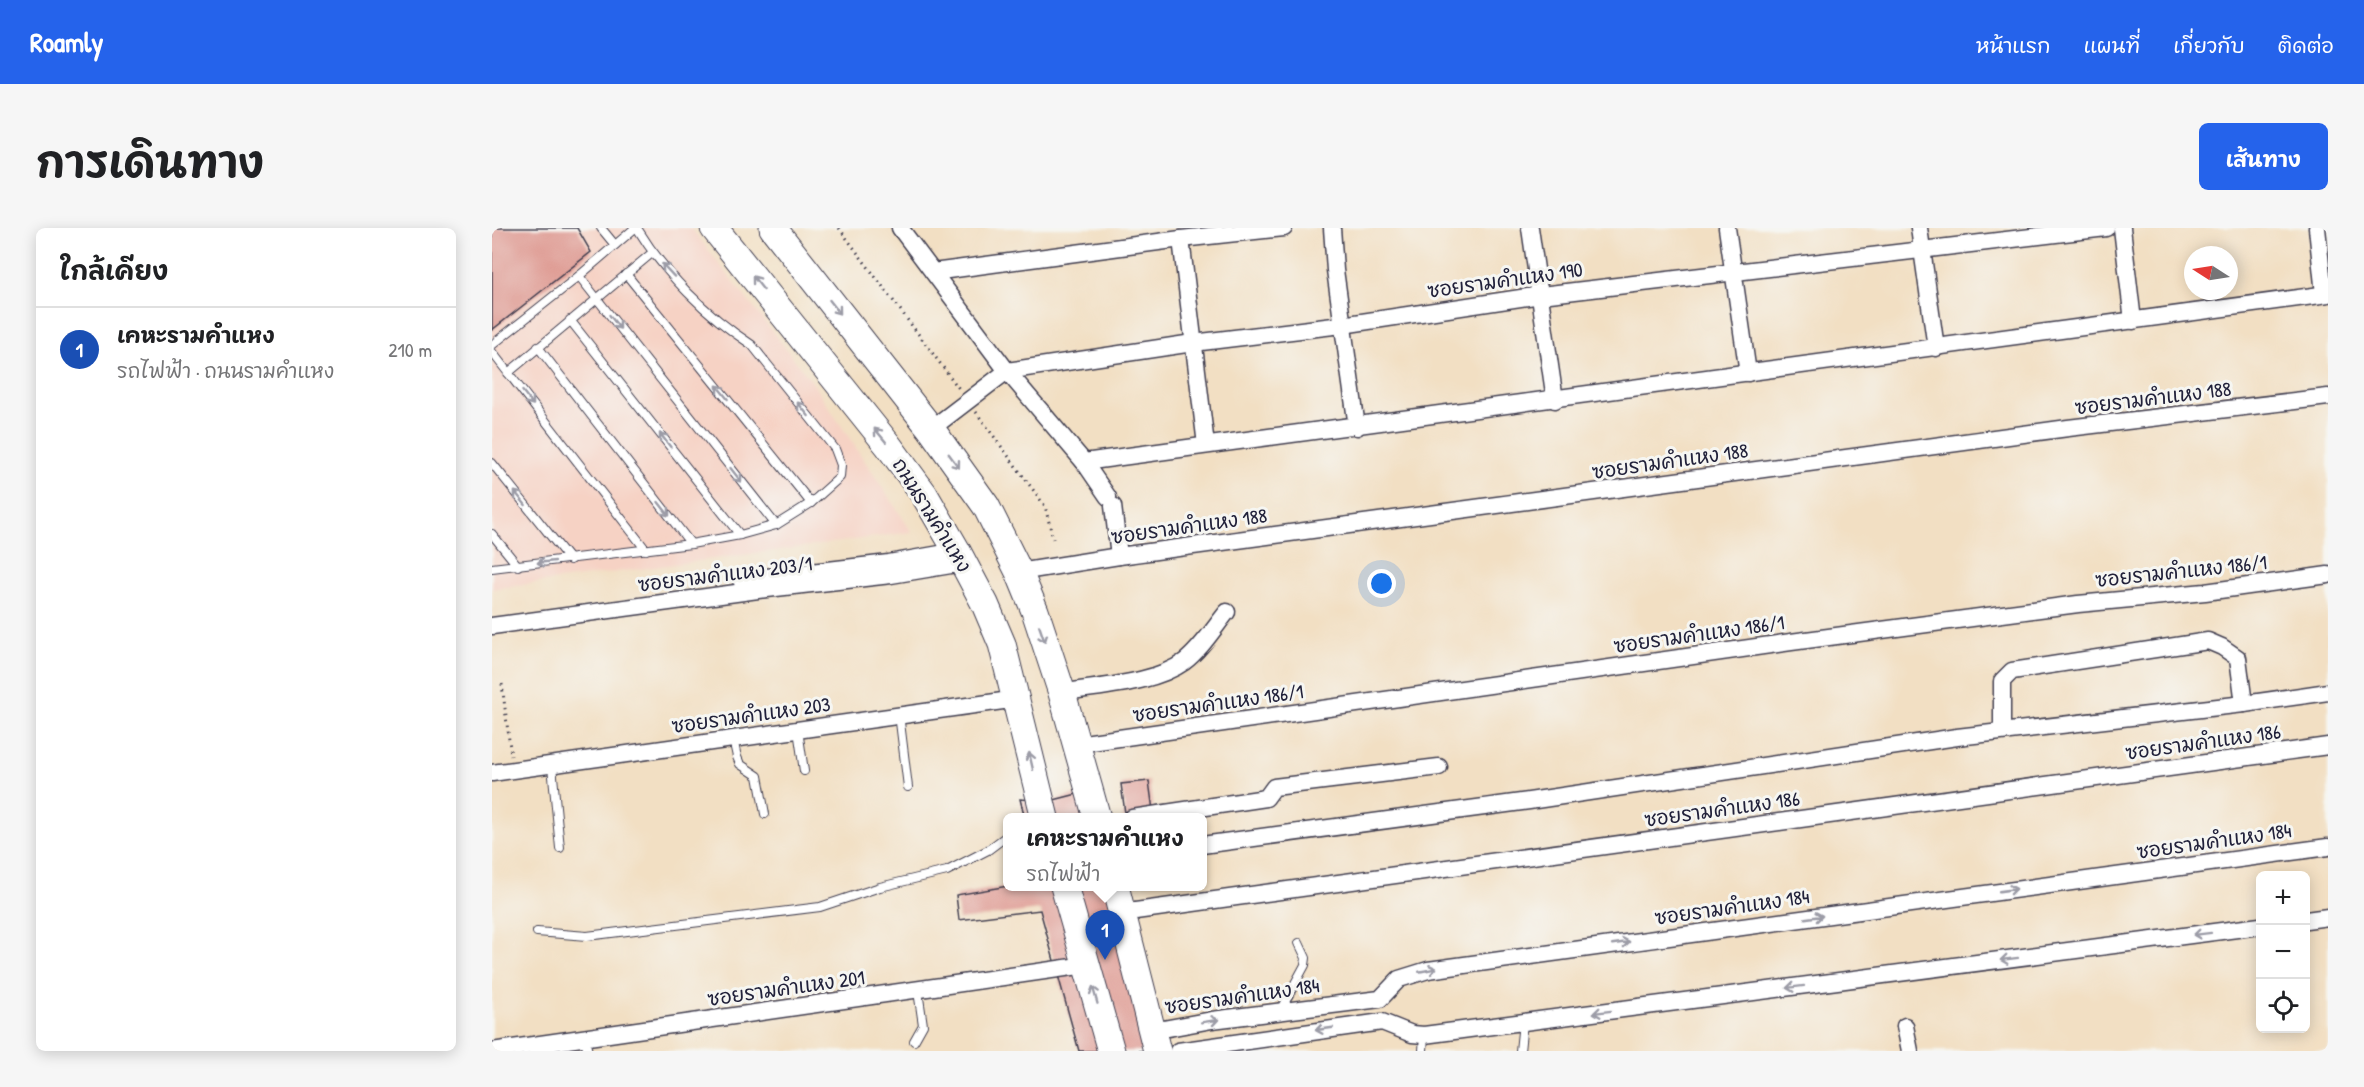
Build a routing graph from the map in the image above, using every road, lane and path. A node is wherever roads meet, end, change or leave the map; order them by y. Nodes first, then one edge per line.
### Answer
1 (601, 228) edge
2 (636, 228) edge
3 (714, 228) edge
4 (774, 228) edge
5 (839, 228) edge
6 (900, 228) edge
7 (1284, 228) edge
8 (1332, 228) edge
9 (1530, 228) edge
10 (1727, 228) edge
11 (1920, 228) edge
12 (2106, 228) edge
13 (2122, 228) edge
14 (2317, 228) edge
15 (1181, 239) junction
16 (615, 245) junction
17 (1923, 250) junction
18 (652, 253) junction
19 (933, 272) junction
20 (1733, 273) junction
21 (627, 274) junction
22 (579, 276) junction
23 (2326, 294) edge
24 (1541, 296) junction
25 (596, 299) junction
26 (570, 320) junction
27 (2133, 321) junction
28 (1342, 325) junction
29 (1193, 343) junction
30 (492, 345) edge
31 (538, 347) junction
32 (1936, 348) junction
33 (492, 352) edge
34 (1007, 371) junction
35 (508, 373) junction
36 (1748, 373) junction
37 (2328, 397) edge
38 (968, 400) junction
39 (1555, 400) junction
40 (1357, 427) junction
41 (931, 429) junction
42 (1206, 445) junction
43 (1084, 462) junction
44 (492, 463) edge
45 (811, 502) junction
46 (776, 525) junction
47 (492, 534) edge
48 (740, 536) junction
49 (1053, 539) dead end
50 (691, 544) junction
51 (646, 550) junction
52 (1119, 556) junction
53 (960, 557) junction
54 (570, 560) junction
55 (518, 566) junction
56 (492, 568) edge
57 (890, 569) junction
58 (1019, 572) junction
59 (2328, 574) edge
60 (741, 580) dead end
61 (1227, 612) dead end
62 (492, 626) edge
63 (502, 684) dead end
64 (2328, 692) edge
65 (1062, 693) junction
66 (1017, 699) junction
67 (2244, 704) junction
68 (898, 714) junction
69 (798, 729) junction
70 (2002, 730) junction
71 (733, 739) junction
72 (1077, 744) junction
73 (2328, 746) edge
74 (552, 766) junction
75 (1439, 767) dead end
76 (512, 770) junction
77 (804, 771) dead end
78 (492, 773) edge
79 (908, 787) dead end
80 (1043, 813) edge
81 (1096, 813) edge
82 (1166, 813) edge
83 (765, 814) dead end
84 (1003, 838) edge
85 (1207, 844) edge
86 (2328, 847) edge
87 (560, 848) dead end
88 (1065, 891) edge
89 (1116, 891) edge
90 (1121, 913) junction
91 (2328, 917) edge
92 (2310, 919) edge
93 (2256, 927) edge
94 (537, 932) dead end
95 (1299, 943) dead end
96 (1086, 966) junction
97 (918, 991) junction
98 (1380, 999) junction
99 (1276, 1012) junction
100 (1382, 1022) junction
101 (1523, 1022) junction
102 (1905, 1026) dead end
103 (1275, 1036) junction
104 (915, 1041) dead end
105 (1155, 1041) edge
106 (1424, 1043) edge
107 (586, 1044) edge
108 (492, 1051) edge
109 (1111, 1051) edge
110 (1178, 1051) edge
111 (1520, 1051) edge
112 (1910, 1051) edge

1 - 16 lane
2 - 16 lane
2 - 18 lane
53 -> 3 main road, ถนนรามคำแหง
4 -> 41 main road
5 - 38 path
6 - 19 street
7 - 15 street
8 - 28 street
9 - 24 street
10 - 20 street
11 - 17 street
12 - 17 street, ซอยรามคำแหง 190
13 - 27 street
14 - 23 street
15 - 19 street
15 - 29 street
16 - 22 lane
17 - 20 street, ซอยรามคำแหง 190
17 - 32 street
18 - 21 lane
45 -> 18 lane
19 - 34 street
20 - 24 street, ซอยรามคำแหง 190
20 - 36 street
21 - 25 lane
45 -> 21 lane
22 - 25 lane
22 - 30 lane
23 - 27 street
24 - 28 street, ซอยรามคำแหง 190
24 - 39 street
25 - 26 lane
25 -> 46 lane
26 - 31 lane
48 -> 26 lane
27 - 32 street
28 - 29 street, ซอยรามคำแหง 190
28 - 40 street
29 - 34 street, ซอยรามคำแหง 190
29 - 42 street
31 - 35 lane
31 -> 50 lane
32 - 36 street
33 - 35 lane
34 - 38 street, ซอยรามคำแหง 190
34 - 43 street
35 -> 51 lane
36 - 39 street
37 - 52 street, ซอยรามคำแหง 188
38 - 41 street, ซอยรามคำแหง 190
38 - 49 path
39 - 40 street
40 - 42 street
41 -> 58 main road
42 - 43 street
43 - 52 street
54 -> 44 lane
45 - 46 lane
46 - 48 lane
47 - 55 lane
48 - 50 lane
50 - 51 lane
51 - 54 lane
52 - 58 street, ซอยรามคำแหง 188
53 - 57 street, ซอยรามคำแหง 203/1
53 - 66 main road, ถนนรามคำแหง
54 -> 55 lane
55 - 56 lane
57 - 60 street, ซอยรามคำแหง 203/1
57 - 62 street, ซอยรามคำแหง 203/1
58 -> 65 main road
59 - 72 street, ซอยรามคำแหง 186/1
61 - 65 street
63 - 76 path
64 - 67 street
65 - 72 main road
66 - 68 street, ซอยรามคำแหง 203
80 -> 66 main road, ถนนรามคำแหง
67 - 70 street
67 - 70 street
68 - 69 street, ซอยรามคำแหง 203
68 - 79 lane
69 - 71 street, ซอยรามคำแหง 203
69 - 77 lane
70 - 85 street
71 - 74 street, ซอยรามคำแหง 203
71 - 83 lane
72 - 81 main road
73 - 90 street, ซอยรามคำแหง 186
74 - 76 street, ซอยรามคำแหง 203
74 - 87 lane
75 - 82 street
76 - 78 street, ซอยรามคำแหง 203
84 - 94 lane
98 -> 86 street, ซอยรามคำแหง 184
88 - 96 main road
89 - 90 main road
90 - 105 main road
91 - 92 street
93 -> 101 street
95 - 99 lane
96 - 97 street, ซอยรามคำแหง 201
109 -> 96 main road
97 - 104 lane
97 - 107 street, ซอยรามคำแหง 201
98 - 99 street, ซอยรามคำแหง 184
98 - 100 street
99 - 103 street
105 -> 99 street, ซอยรามคำแหง 184
100 -> 103 street
100 - 106 street
101 - 106 street
101 - 111 lane
102 - 112 street
103 - 110 street
107 - 108 street, ซอยรามคำแหง 201

